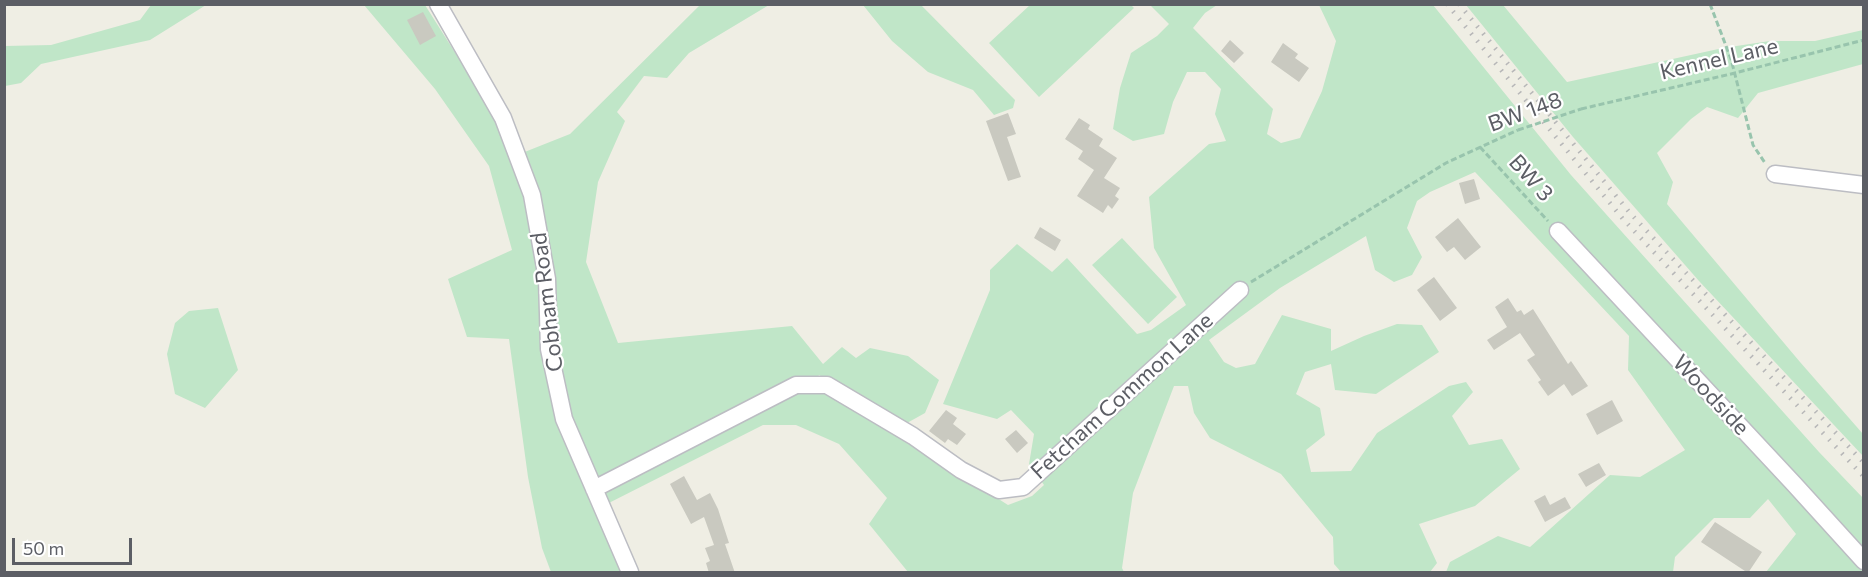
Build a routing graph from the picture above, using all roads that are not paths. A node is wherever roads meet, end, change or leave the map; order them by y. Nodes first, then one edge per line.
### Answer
1 (438, 4) edge
2 (1775, 174) road end
3 (1863, 185) edge
4 (1558, 231) road end
5 (1240, 290) road end
6 (594, 489) junction
7 (1863, 561) edge
8 (630, 573) edge

1 - 6 street, Cobham Road
2 - 3 street
4 - 7 street, Woodside
5 - 6 street, Fetcham Common Lane
6 - 8 street, Cobham Road

